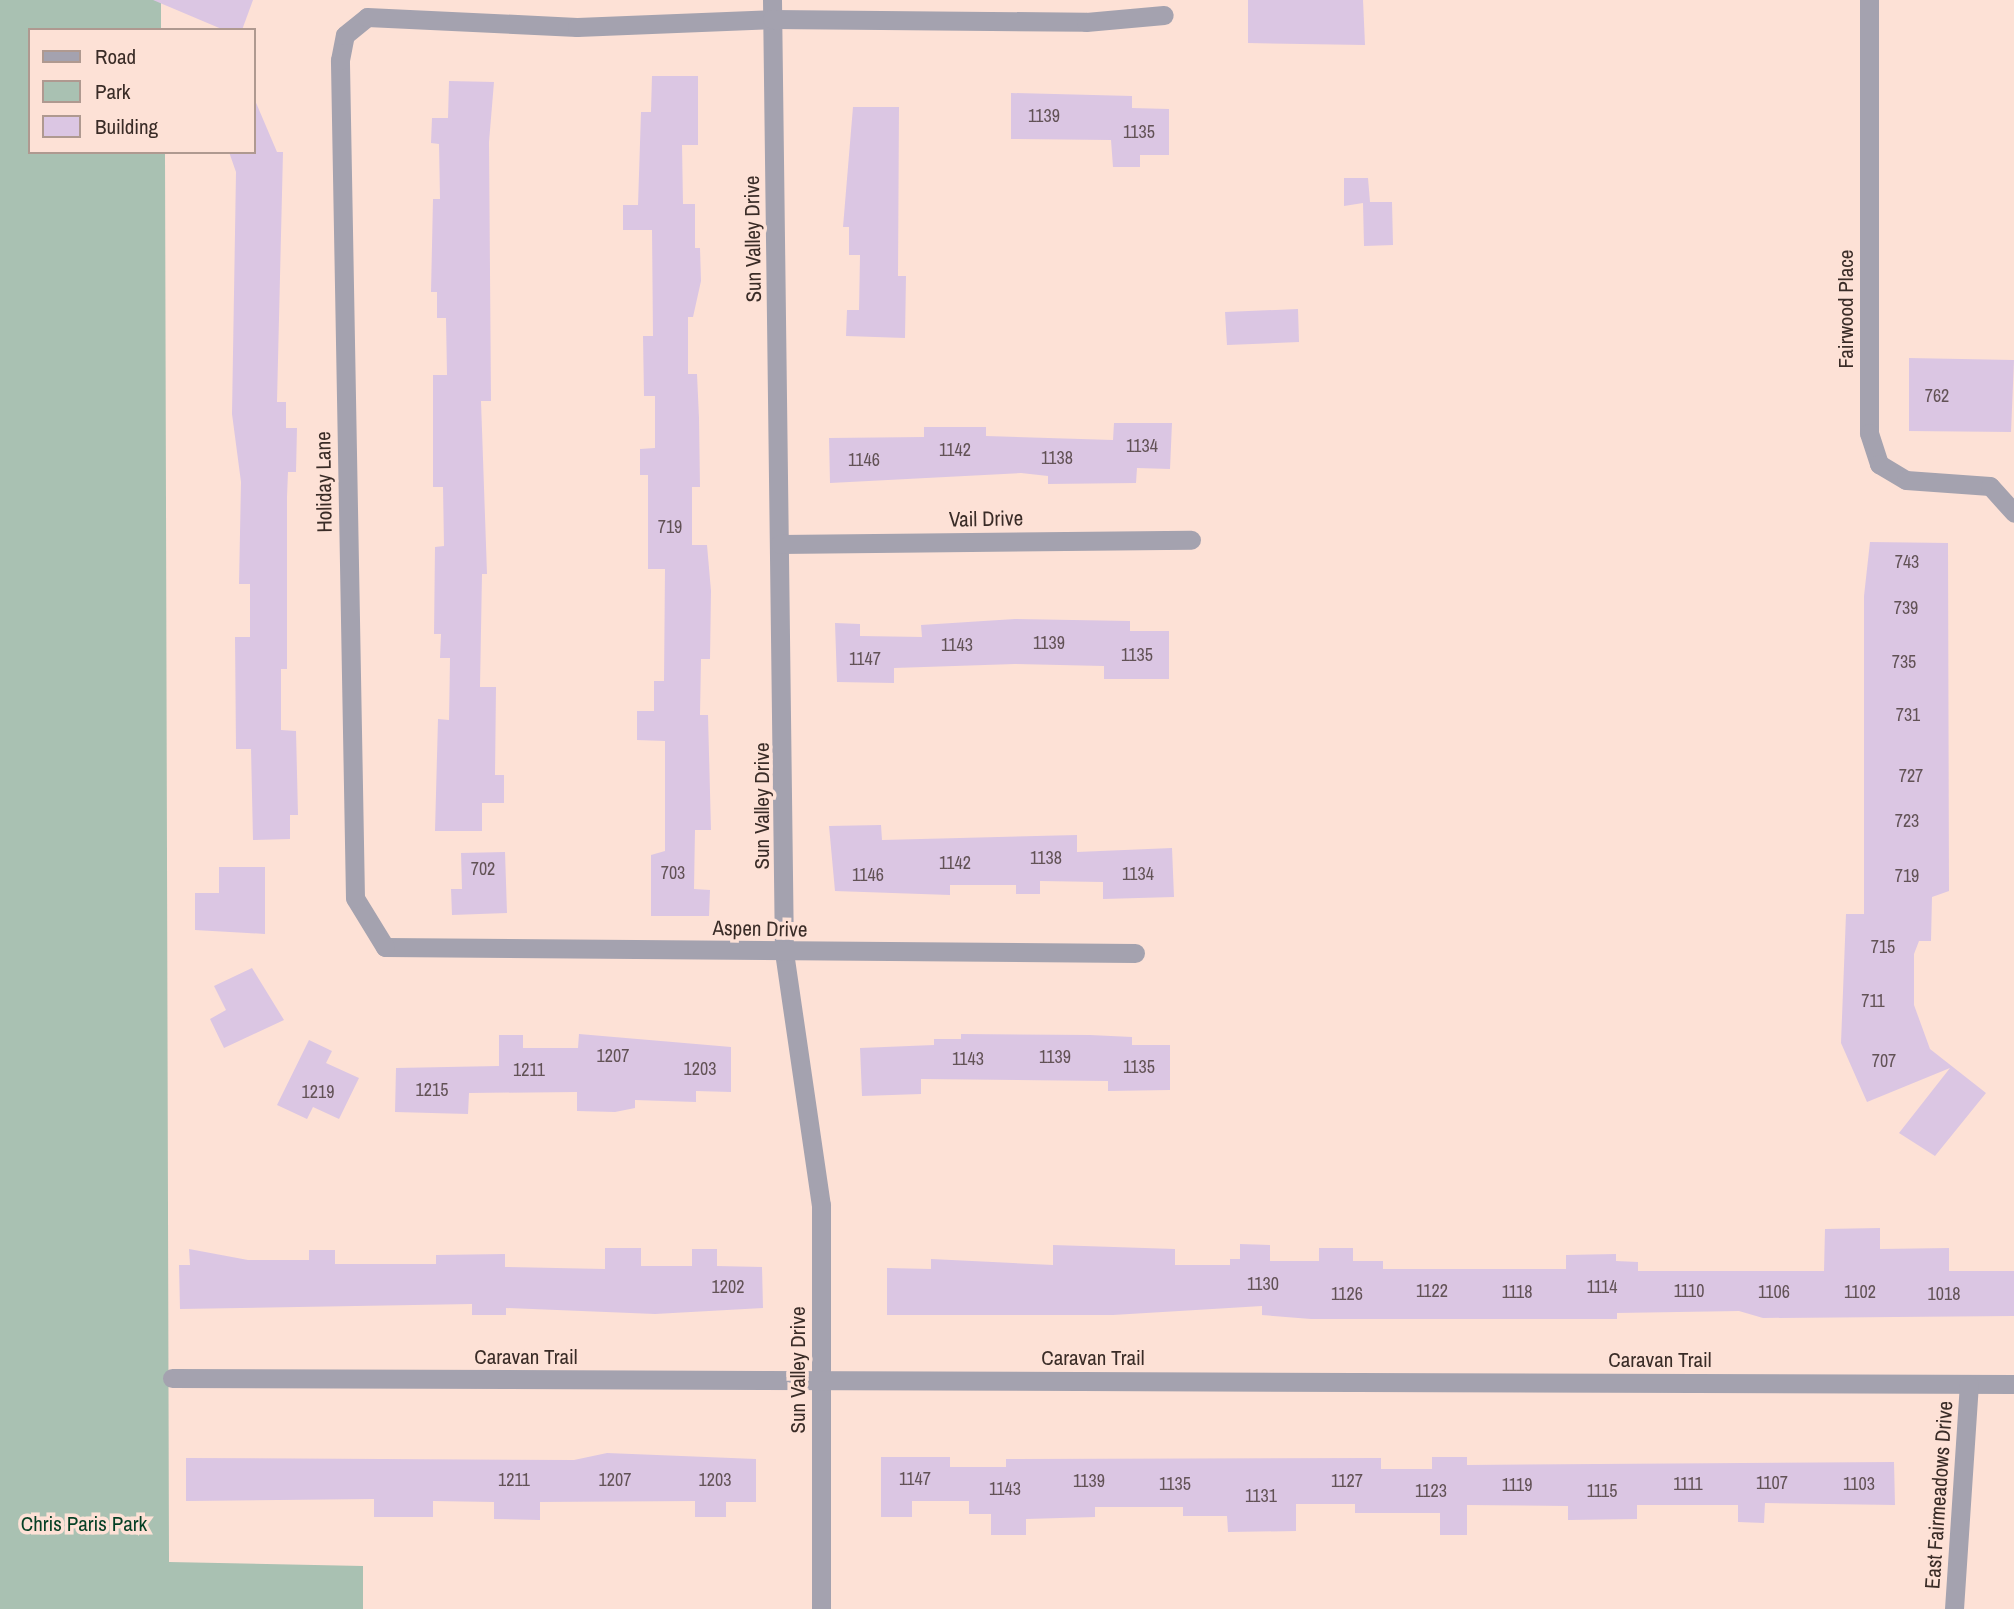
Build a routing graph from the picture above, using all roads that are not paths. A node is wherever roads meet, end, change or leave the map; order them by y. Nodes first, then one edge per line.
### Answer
1 (1869, 0) edge
2 (772, 10) edge
3 (1164, 15) dead end
4 (2014, 513) edge
5 (1191, 540) dead end
6 (780, 544) junction
7 (385, 947) joint
8 (784, 952) junction
9 (1135, 954) dead end
10 (172, 1378) dead end
11 (820, 1380) junction
12 (1969, 1384) junction
13 (2014, 1384) edge
14 (821, 1609) edge
15 (1954, 1609) edge

1 - 4 street, Fairwood Place
2 - 3 street
2 - 6 street, Sun Valley Drive
2 - 7 street, Holiday Lane
5 - 6 street, Vail Drive
6 - 8 street, Sun Valley Drive
7 - 8 street, Aspen Drive
8 - 9 street, Aspen Drive
8 - 11 street, Sun Valley Drive
10 - 11 street, Caravan Trail
11 - 12 street, Caravan Trail
11 - 14 street, Sun Valley Drive
12 - 13 street, Caravan Trail
12 - 15 street, East Fairmeadows Drive

